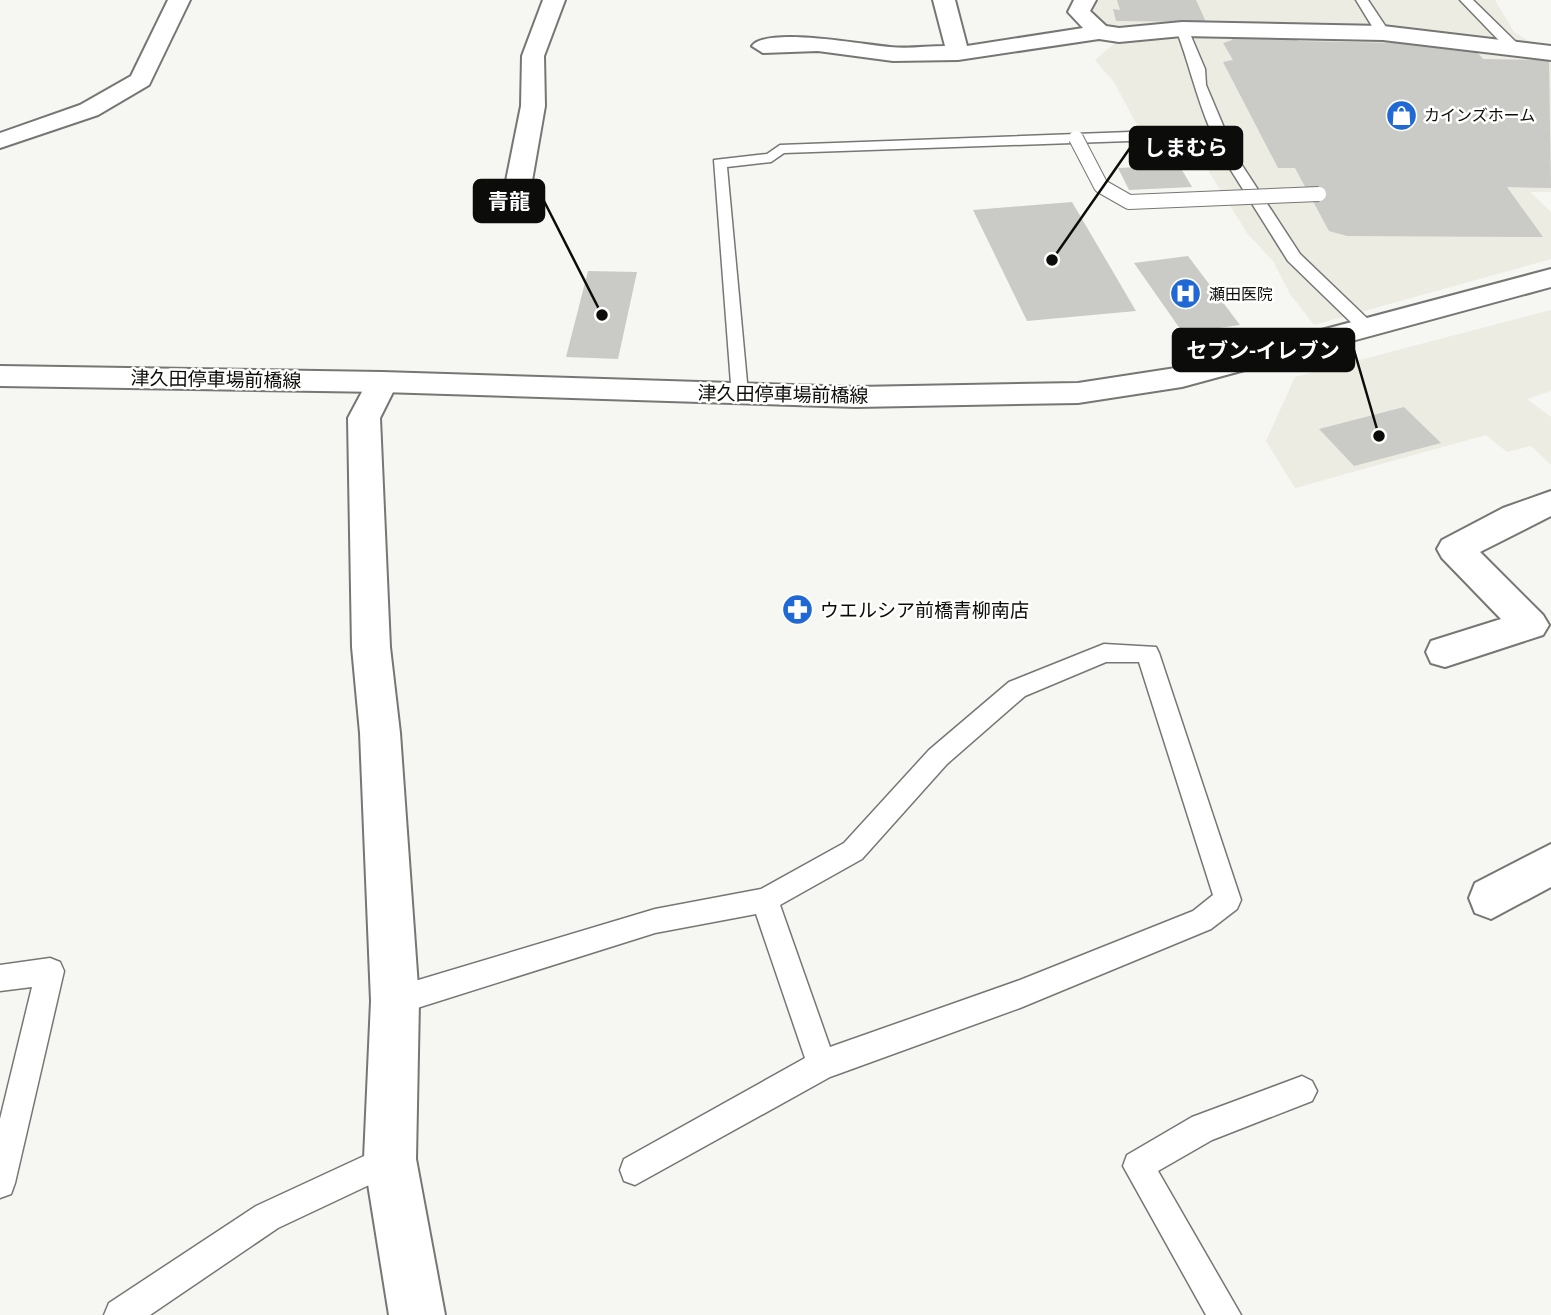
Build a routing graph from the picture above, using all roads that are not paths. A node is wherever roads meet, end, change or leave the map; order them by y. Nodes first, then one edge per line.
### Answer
1 (179, 0) edge
2 (554, 0) edge
3 (944, 0) edge
4 (1084, 0) edge
5 (1362, 0) edge
6 (1466, 0) edge
7 (1182, 29) junction
8 (1099, 32) junction
9 (1382, 33) junction
10 (763, 46) dead end
11 (1515, 49) junction
12 (958, 53) junction
13 (1551, 53) edge
14 (1219, 133) junction
15 (1076, 138) junction
16 (0, 141) edge
17 (519, 181) dead end
18 (1319, 194) dead end
19 (1551, 278) edge
20 (1366, 327) junction
21 (0, 376) edge
22 (382, 382) junction
23 (739, 393) junction
24 (1551, 503) edge
25 (1445, 652) dead end
26 (1551, 864) edge
27 (1491, 898) dead end
28 (765, 900) junction
29 (0, 978) edge
30 (395, 1001) junction
31 (822, 1065) junction
32 (1302, 1091) dead end
33 (390, 1159) junction
34 (635, 1170) dead end
35 (0, 1183) edge
36 (131, 1312) edge
37 (417, 1315) edge
38 (1224, 1315) edge

1 - 16 street
2 - 17 street
3 - 12 street
4 - 8 street
5 - 9 lane
6 - 11 lane
7 - 8 street
7 - 9 street
7 - 14 lane
8 - 12 street
9 - 11 street
10 - 12 street
11 - 13 street
14 - 15 lane
14 - 20 lane
15 - 18 lane, bridge
15 - 23 lane
19 - 20 street, 津久田停車場前橋線
20 - 23 street, 津久田停車場前橋線
21 - 22 street, 津久田停車場前橋線
22 - 23 street, 津久田停車場前橋線
22 - 30 street
24 - 25 street
26 - 27 street
28 - 30 lane
28 - 31 lane
28 - 31 lane
29 - 35 lane
30 - 33 street
31 - 34 lane
32 - 38 lane
33 - 36 lane
33 - 37 street

